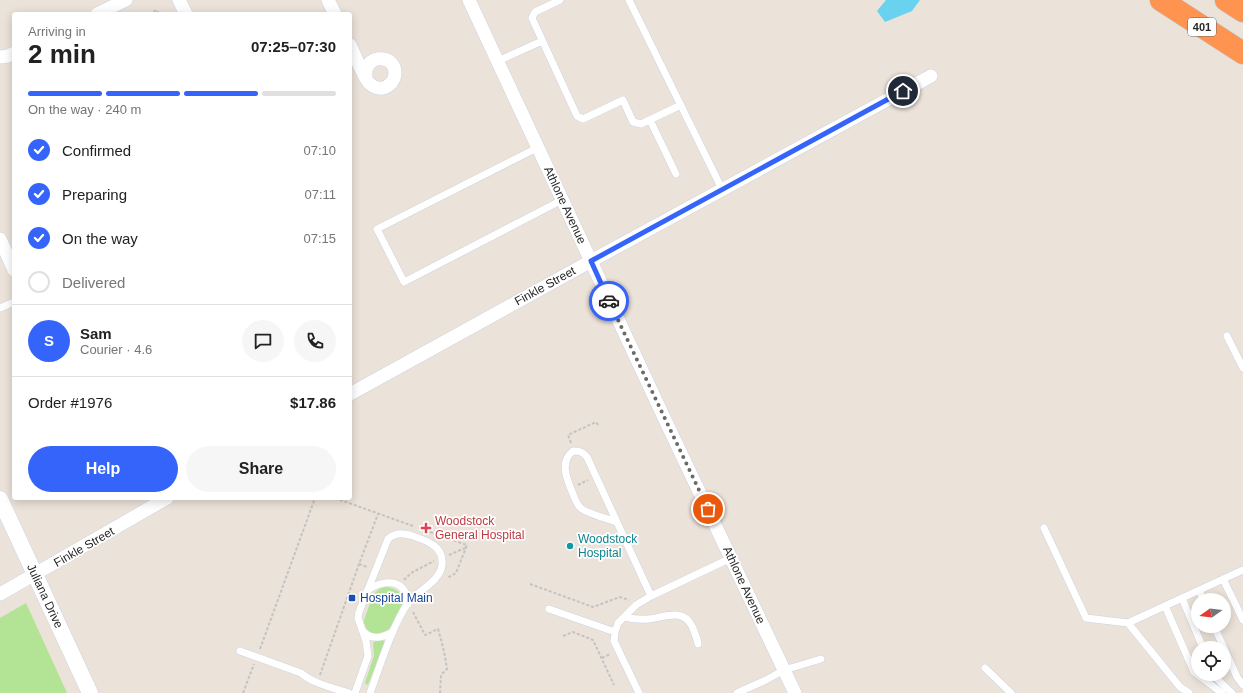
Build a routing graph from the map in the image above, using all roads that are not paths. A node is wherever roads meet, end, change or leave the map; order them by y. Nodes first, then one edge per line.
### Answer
1 (126, 0) edge
2 (180, 0) edge
3 (328, 0) edge
4 (469, 0) edge
5 (560, 0) edge
6 (629, 0) edge
7 (1161, 0) edge
8 (1226, 0) edge
9 (1243, 11) edge
10 (101, 12) edge
11 (185, 12) edge
12 (334, 12) edge
13 (542, 41) junction
14 (352, 49) edge
15 (1243, 53) edge
16 (12, 54) edge
17 (0, 57) edge
18 (498, 61) junction
19 (931, 76) dead end
20 (366, 77) dead end
21 (681, 105) junction
22 (650, 120) junction
23 (538, 147) junction
24 (676, 174) dead end
25 (722, 189) junction
26 (562, 200) junction
27 (0, 239) edge
28 (591, 261) junction
29 (12, 266) edge
30 (12, 303) edge
31 (0, 308) edge
32 (1227, 336) dead end
33 (1243, 368) edge
34 (352, 393) edge
35 (0, 499) edge
36 (164, 500) edge
37 (617, 522) junction
38 (1044, 528) dead end
39 (731, 558) junction
40 (1242, 571) edge
41 (35, 574) junction
42 (1223, 579) junction
43 (1198, 590) junction
44 (367, 591) junction
45 (1200, 593) edge
46 (0, 594) edge
47 (651, 596) junction
48 (1182, 598) junction
49 (408, 604) junction
50 (1165, 606) junction
51 (549, 608) dead end
52 (624, 617) junction
53 (1243, 620) edge
54 (1128, 623) junction
55 (362, 630) junction
56 (393, 632) junction
57 (615, 632) junction
58 (1217, 633) edge
59 (1200, 641) edge
60 (698, 644) dead end
61 (240, 651) dead end
62 (820, 659) dead end
63 (985, 668) dead end
64 (784, 670) junction
65 (1219, 681) edge
66 (1243, 685) edge
67 (90, 693) edge
68 (349, 693) edge
69 (356, 693) edge
70 (370, 693) edge
71 (639, 693) edge
72 (737, 693) edge
73 (795, 693) edge
74 (1011, 693) edge
75 (1189, 693) edge
76 (1222, 693) edge
77 (1232, 693) edge

1 - 10 street
2 - 11 street
3 - 12 street
4 - 18 street, Athlone Avenue
5 - 13 lane
6 - 21 lane
7 - 15 highway, 401
8 - 9 highway
13 - 18 lane
13 - 22 lane
14 - 20 street
16 - 17 street
18 - 23 street, Athlone Avenue
19 - 25 street, Finkle Street
21 - 22 lane
21 - 25 lane
22 - 24 lane
23 - 26 street, Athlone Avenue
23 - 26 lane
25 - 28 street, Finkle Street
26 - 28 street, Athlone Avenue
27 - 29 street
28 - 34 street, Finkle Street
28 - 39 street, Athlone Avenue
30 - 31 lane
32 - 33 lane
35 - 41 street, Juliana Drive
36 - 41 street, Finkle Street
37 - 37 lane
37 - 47 lane
38 - 54 lane
39 - 47 lane
39 - 64 street, Athlone Avenue
40 - 42 lane
41 - 46 street, Finkle Street
41 - 67 street, Juliana Drive
42 - 43 lane
42 - 53 lane
43 - 45 lane
43 - 48 lane
44 - 49 lane
44 - 49 lane
44 - 55 lane
47 - 52 lane
48 - 50 lane
48 - 59 lane
49 - 56 lane
50 - 54 lane
50 - 76 lane
51 - 57 lane
52 - 57 lane
52 - 60 lane
54 - 75 lane
55 - 56 lane
55 - 69 lane
56 - 70 lane
57 - 71 lane
58 - 66 lane
61 - 68 lane
62 - 64 lane
63 - 74 lane
64 - 72 lane
64 - 73 street, Athlone Avenue
65 - 77 lane

